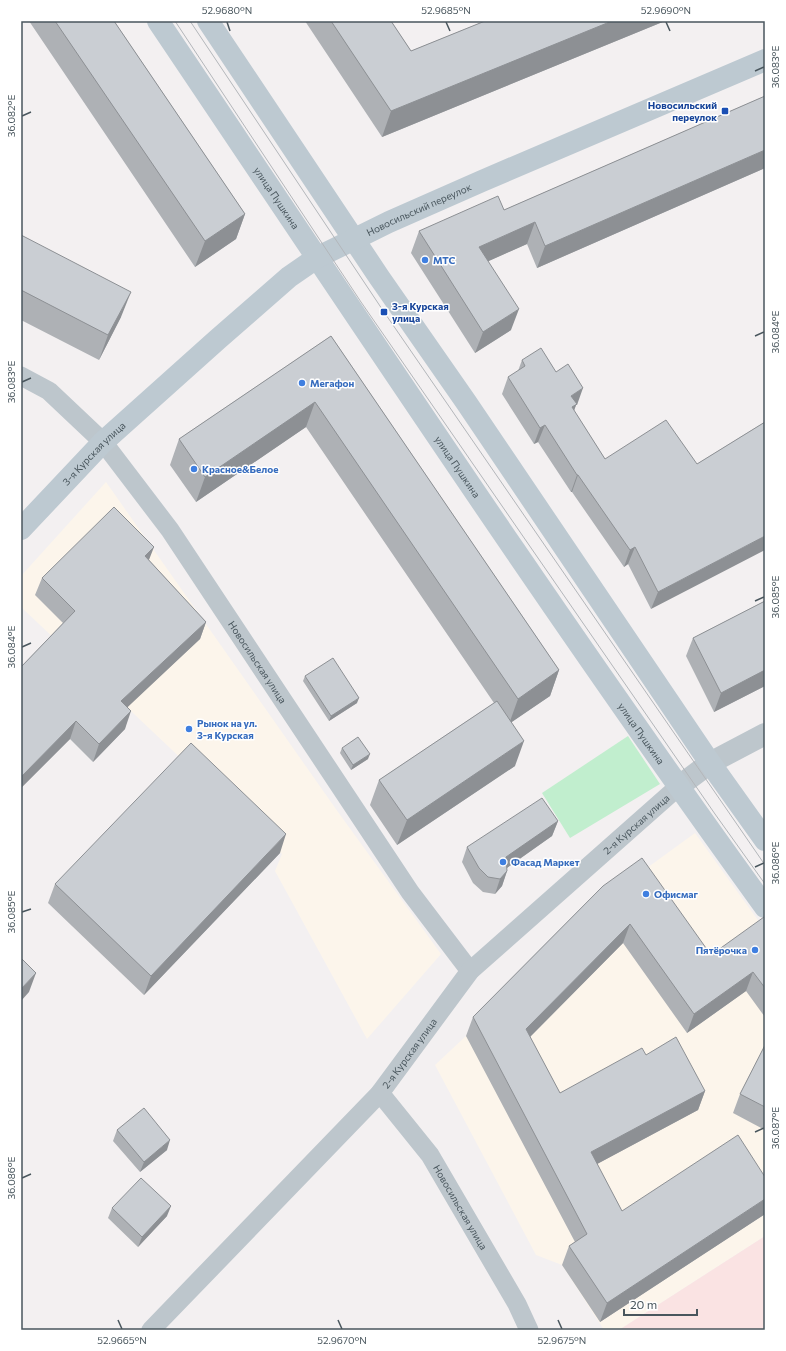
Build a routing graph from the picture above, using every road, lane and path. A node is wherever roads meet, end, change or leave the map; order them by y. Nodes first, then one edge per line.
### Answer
1 (158, 21) edge
2 (208, 21) edge
3 (765, 60) edge
4 (353, 239) junction
5 (318, 257) junction
6 (21, 376) edge
7 (103, 442) junction
8 (21, 529) edge
9 (765, 734) edge
10 (710, 762) junction
11 (678, 787) junction
12 (765, 840) edge
13 (765, 908) edge
14 (470, 971) junction
15 (380, 1093) junction
16 (151, 1330) edge
17 (529, 1330) edge

1 - 5 main road, улица Пушкина
2 - 4 main road
3 - 4 main road, Новосильский переулок
4 - 5 main road, Новосильский переулок
4 - 10 main road
5 - 7 main road, 3-я Курская улица
5 - 11 main road, улица Пушкина
6 - 7 street, Новосильская улица
7 - 8 main road, 3-я Курская улица
7 - 14 street, Новосильская улица
9 - 10 street
10 - 11 street
10 - 12 main road
11 - 13 main road, улица Пушкина
11 - 14 street, 2-я Курская улица
14 - 15 street, 2-я Курская улица
15 - 16 street, 2-я Курская улица
15 - 17 street, Новосильская улица

